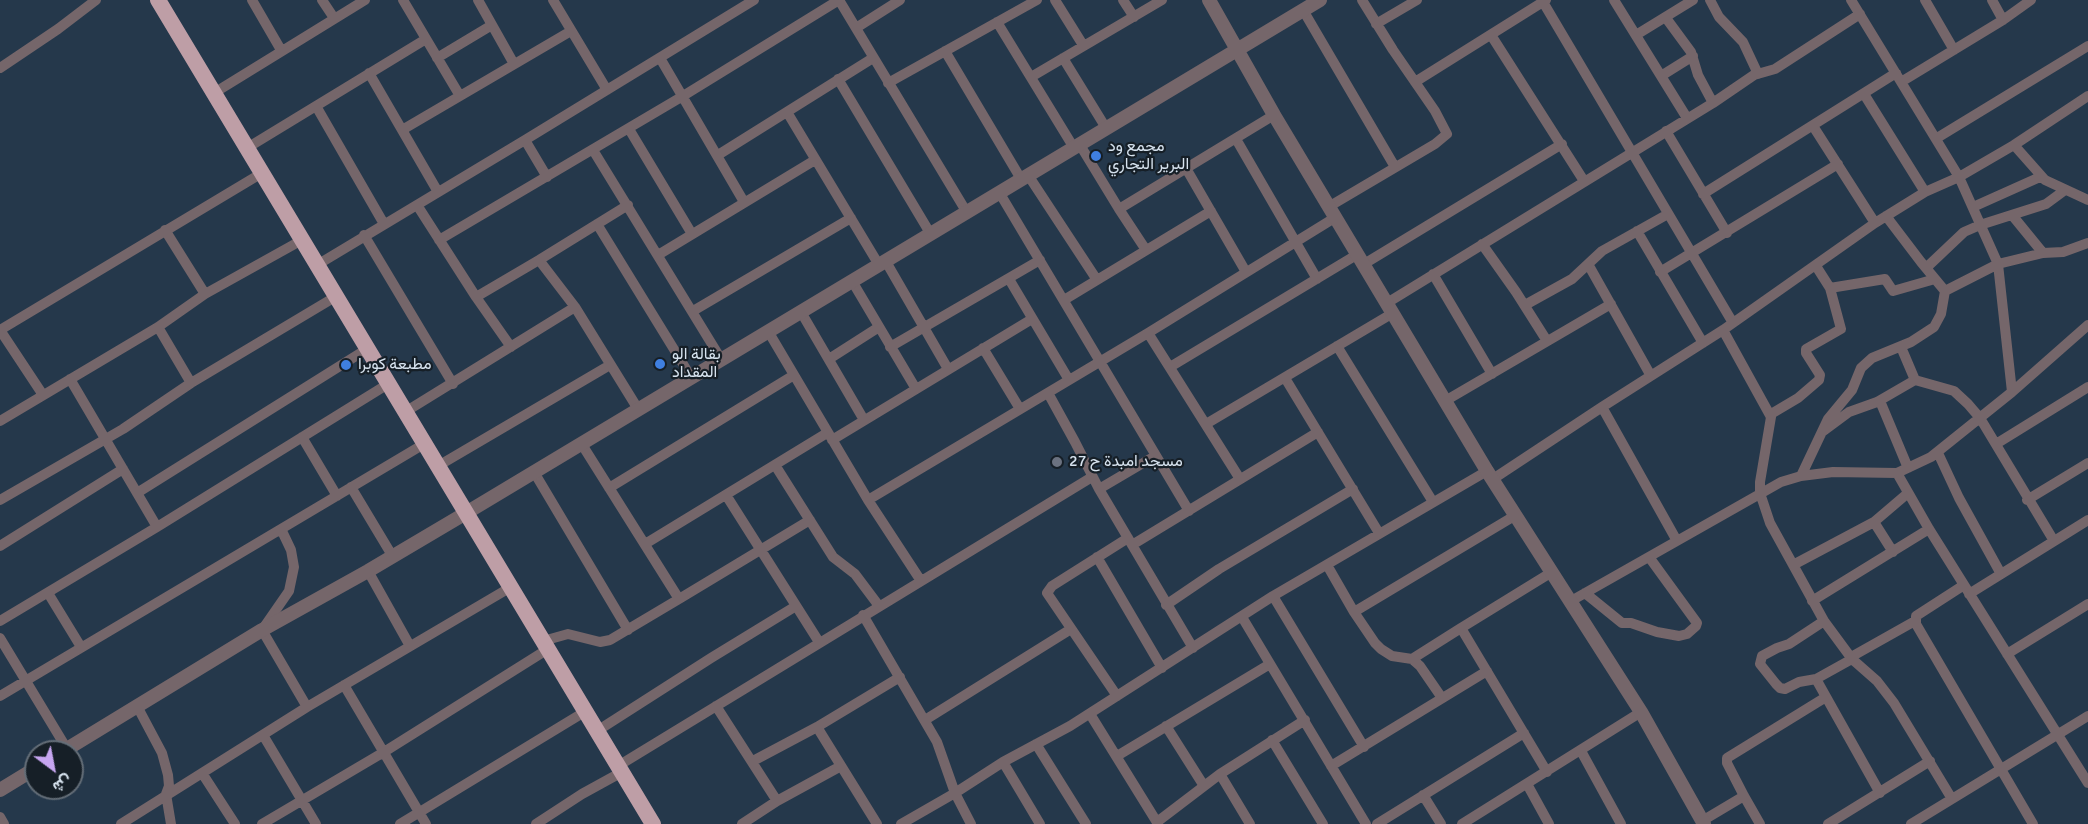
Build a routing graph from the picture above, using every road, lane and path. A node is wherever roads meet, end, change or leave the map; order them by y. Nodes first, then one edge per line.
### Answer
1 (96, 0) edge
2 (158, 0) edge
3 (252, 0) edge
4 (322, 0) edge
5 (365, 0) edge
6 (403, 0) edge
7 (478, 0) edge
8 (553, 0) edge
9 (754, 0) edge
10 (839, 0) edge
11 (900, 0) edge
12 (1037, 0) edge
13 (1055, 0) edge
14 (1123, 0) edge
15 (1162, 0) edge
16 (1209, 0) edge
17 (1320, 0) edge
18 (1362, 0) edge
19 (1417, 0) edge
20 (1614, 0) edge
21 (1693, 0) edge
22 (1710, 0) edge
23 (1851, 0) edge
24 (1925, 0) edge
25 (1992, 0) edge
26 (2031, 0) edge
27 (1545, 1) edge
28 (1303, 10) junction
29 (1860, 14) junction
30 (1134, 17) junction
31 (334, 18) junction
32 (1666, 18) junction
33 (2003, 20) junction
34 (997, 22) junction
35 (1376, 24) junction
36 (492, 25) junction
37 (856, 28) junction
38 (571, 31) junction
39 (1491, 35) junction
40 (1636, 35) junction
41 (426, 39) junction
42 (1083, 45) junction
43 (2088, 46) edge
44 (1238, 48) junction
45 (281, 50) junction
46 (1954, 50) junction
47 (945, 51) junction
48 (1693, 56) junction
49 (437, 58) junction
50 (660, 58) junction
51 (873, 58) junction
52 (1063, 58) junction
53 (514, 64) junction
54 (0, 68) edge
55 (369, 74) junction
56 (1758, 74) junction
57 (1661, 75) junction
58 (1031, 77) junction
59 (1898, 78) junction
60 (838, 79) junction
61 (1415, 82) junction
62 (888, 83) junction
63 (608, 90) junction
64 (214, 93) junction
65 (1864, 94) junction
66 (460, 96) junction
67 (683, 96) junction
68 (2088, 96) edge
69 (1713, 103) junction
70 (316, 106) junction
71 (787, 112) junction
72 (1275, 115) junction
73 (1687, 118) junction
74 (1814, 126) junction
75 (1106, 128) junction
76 (628, 129) junction
77 (402, 130) junction
78 (1666, 131) junction
79 (1937, 138) junction
80 (1236, 139) junction
81 (525, 140) junction
82 (1562, 144) junction
83 (2014, 145) junction
84 (1077, 146) junction
85 (247, 148) junction
86 (593, 150) junction
87 (1632, 152) junction
88 (718, 155) junction
89 (815, 160) junction
90 (1838, 164) junction
91 (1395, 167) junction
92 (1187, 170) junction
93 (262, 173) junction
94 (548, 177) junction
95 (1024, 177) junction
96 (1959, 177) junction
97 (2040, 177) junction
98 (1584, 181) junction
99 (2065, 190) junction
100 (438, 192) junction
101 (999, 192) junction
102 (1925, 192) junction
103 (1703, 194) junction
104 (2088, 200) edge
105 (744, 202) junction
106 (417, 204) junction
107 (628, 205) junction
108 (1973, 207) junction
109 (1119, 209) junction
110 (966, 211) junction
111 (1211, 211) junction
112 (1333, 212) junction
113 (1668, 214) junction
114 (2012, 215) junction
115 (1886, 216) junction
116 (851, 218) junction
117 (384, 224) junction
118 (597, 224) junction
119 (1875, 224) junction
120 (1980, 225) junction
121 (165, 230) junction
122 (1637, 231) junction
123 (930, 233) junction
124 (1727, 233) junction
125 (692, 234) junction
126 (364, 235) junction
127 (302, 240) junction
128 (439, 240) junction
129 (1296, 241) junction
130 (2088, 243) edge
131 (1482, 244) junction
132 (1146, 250) junction
133 (1693, 253) junction
134 (2043, 254) junction
135 (658, 255) junction
136 (1361, 259) junction
137 (539, 260) junction
138 (1040, 260) junction
139 (882, 263) junction
140 (1588, 264) junction
141 (1998, 264) junction
142 (317, 265) junction
143 (1816, 266) junction
144 (1926, 268) junction
145 (1246, 272) junction
146 (1660, 272) junction
147 (1433, 274) junction
148 (1009, 279) junction
149 (1317, 279) junction
150 (1935, 279) junction
151 (1096, 280) junction
152 (852, 281) junction
153 (1830, 288) junction
154 (1945, 291) junction
155 (205, 294) junction
156 (335, 297) junction
157 (476, 297) junction
158 (1064, 300) junction
159 (1611, 304) junction
160 (1525, 305) junction
161 (574, 307) junction
162 (1390, 308) junction
163 (693, 311) junction
164 (801, 312) junction
165 (1032, 319) junction
166 (1733, 323) junction
167 (2088, 325) edge
168 (158, 327) junction
169 (879, 327) junction
170 (924, 328) junction
171 (0, 330) edge
172 (1723, 330) junction
173 (768, 331) junction
174 (1148, 333) junction
175 (1547, 341) junction
176 (1703, 343) junction
177 (1337, 346) junction
178 (511, 347) junction
179 (890, 347) junction
180 (1901, 347) junction
181 (983, 348) junction
182 (367, 349) junction
183 (721, 359) junction
184 (829, 359) junction
185 (1099, 362) junction
186 (610, 365) junction
187 (1170, 367) junction
188 (948, 369) junction
189 (1492, 374) junction
190 (794, 375) junction
191 (1651, 376) junction
192 (691, 377) junction
193 (1285, 378) junction
194 (70, 379) junction
195 (1070, 380) junction
196 (1915, 380) junction
197 (192, 383) junction
198 (388, 384) junction
199 (453, 384) junction
200 (2088, 387) edge
201 (916, 389) junction
202 (2012, 392) junction
203 (1048, 393) junction
204 (43, 395) junction
205 (1445, 400) junction
206 (1880, 401) junction
207 (1602, 406) junction
208 (638, 409) junction
209 (1020, 409) junction
210 (405, 412) junction
211 (1771, 414) junction
212 (1980, 418) junction
213 (864, 420) junction
214 (0, 421) edge
215 (1206, 424) junction
216 (1318, 432) junction
217 (1820, 433) junction
218 (830, 436) junction
219 (302, 437) junction
220 (105, 439) junction
221 (581, 443) junction
222 (424, 444) junction
223 (1996, 444) junction
224 (1938, 453) junction
225 (1155, 456) junction
226 (2088, 463) edge
227 (775, 465) junction
228 (438, 466) junction
229 (1908, 468) junction
230 (123, 469) junction
231 (534, 472) junction
232 (1897, 473) junction
233 (1490, 475) junction
234 (1800, 476) junction
235 (1092, 477) junction
236 (1240, 479) junction
237 (351, 487) junction
238 (609, 488) junction
239 (1099, 489) junction
240 (1353, 489) junction
241 (137, 493) junction
242 (1760, 493) junction
243 (1908, 493) junction
244 (726, 495) junction
245 (337, 496) junction
246 (0, 500) edge
247 (868, 500) junction
248 (2027, 500) junction
249 (1433, 502) junction
250 (1189, 511) junction
251 (466, 513) junction
252 (1516, 515) junction
253 (810, 520) junction
254 (2088, 520) edge
255 (1874, 522) junction
256 (157, 527) junction
257 (281, 529) junction
258 (1929, 529) junction
259 (1379, 533) junction
260 (1677, 541) junction
261 (1130, 542) junction
262 (2054, 542) junction
263 (645, 544) junction
264 (0, 546) edge
265 (761, 550) junction
266 (1893, 552) junction
267 (393, 557) junction
268 (1097, 557) junction
269 (1650, 557) junction
270 (1327, 565) junction
271 (1793, 565) junction
272 (368, 571) junction
273 (1552, 572) junction
274 (2001, 574) junction
275 (921, 581) junction
276 (511, 587) junction
277 (1966, 589) junction
278 (48, 593) junction
279 (1585, 593) junction
280 (1273, 596) junction
281 (679, 599) junction
282 (1571, 601) junction
283 (1812, 601) junction
284 (2088, 604) edge
285 (1166, 605) junction
286 (796, 606) junction
287 (879, 606) junction
288 (1354, 612) junction
289 (864, 615) junction
290 (1242, 617) junction
291 (0, 621) edge
292 (1824, 621) junction
293 (1915, 621) junction
294 (1461, 628) junction
295 (1071, 629) junction
296 (262, 630) junction
297 (628, 630) junction
298 (0, 638) edge
299 (819, 642) junction
300 (546, 645) junction
301 (410, 646) junction
302 (81, 647) junction
303 (1193, 648) junction
304 (2007, 654) junction
305 (1851, 658) junction
306 (1412, 659) junction
307 (1270, 664) junction
308 (1162, 668) junction
309 (1487, 671) junction
310 (900, 677) junction
311 (1816, 679) junction
312 (25, 680) junction
313 (344, 685) junction
314 (0, 696) edge
315 (1118, 696) junction
316 (1826, 697) junction
317 (1442, 698) junction
318 (137, 705) junction
319 (716, 706) junction
320 (307, 708) junction
321 (586, 711) junction
322 (1641, 712) junction
323 (1090, 714) junction
324 (2088, 716) edge
325 (925, 720) junction
326 (1305, 720) junction
327 (817, 726) junction
328 (1166, 726) junction
329 (597, 731) junction
330 (1524, 733) junction
331 (2058, 734) junction
332 (263, 735) junction
333 (58, 740) edge
334 (81, 740) edge
335 (1272, 740) junction
336 (1036, 744) junction
337 (1364, 747) junction
338 (1581, 751) junction
339 (384, 752) junction
340 (1117, 756) junction
341 (753, 761) junction
342 (1930, 761) junction
343 (1004, 762) junction
344 (841, 766) junction
345 (1331, 766) junction
346 (620, 769) junction
347 (2002, 769) junction
348 (1547, 772) junction
349 (202, 773) junction
350 (1220, 774) junction
351 (24, 775) edge
352 (2088, 783) edge
353 (1527, 784) junction
354 (1204, 786) junction
355 (0, 790) edge
356 (955, 793) junction
357 (1880, 793) junction
358 (166, 795) junction
359 (1423, 795) junction
360 (1744, 796) junction
361 (1952, 799) junction
362 (302, 801) junction
363 (777, 801) junction
364 (419, 812) junction
365 (0, 817) edge
366 (1703, 822) edge
367 (1157, 823) edge
368 (1248, 823) edge
369 (4, 824) edge
370 (121, 824) edge
371 (171, 824) edge
372 (235, 824) edge
373 (262, 824) edge
374 (316, 824) edge
375 (400, 824) edge
376 (426, 824) edge
377 (536, 824) edge
378 (653, 824) edge
379 (742, 824) edge
380 (877, 824) edge
381 (902, 824) edge
382 (971, 824) edge
383 (1040, 824) edge
384 (1086, 824) edge
385 (1323, 824) edge
386 (1366, 824) edge
387 (1377, 824) edge
388 (1441, 824) edge
389 (1462, 824) edge
390 (1549, 824) edge
391 (1621, 824) edge
392 (1761, 824) edge
393 (1828, 824) edge
394 (1911, 824) edge
395 (2033, 824) edge

1 - 54 street
2 - 64 highway
3 - 45 street
4 - 31 street
5 - 31 street
6 - 41 street
7 - 36 street
8 - 38 street
9 - 50 street
10 - 37 street
10 - 67 street
11 - 37 street
12 - 34 street
13 - 42 street
14 - 30 street
15 - 30 street
16 - 44 street
17 - 28 street
18 - 35 street
19 - 35 street
20 - 40 street
21 - 32 street
22 - 56 street
23 - 29 street
24 - 46 street
25 - 33 street
26 - 33 street
27 - 39 street
27 - 87 street
28 - 44 street
28 - 91 street
29 - 56 street
29 - 59 street
30 - 42 street
31 - 45 street
32 - 40 street
32 - 48 street
33 - 46 street
34 - 47 street
34 - 58 street
35 - 61 street
36 - 49 street
36 - 53 street
37 - 51 street
38 - 53 street
38 - 63 street
39 - 61 street
39 - 82 street
40 - 57 street
41 - 49 street
41 - 55 street
42 - 52 street
43 - 79 street
44 - 72 street
44 - 75 street
45 - 64 street
46 - 59 street
47 - 62 street
47 - 95 street
48 - 57 street
48 - 69 street
49 - 66 street
50 - 63 street
50 - 67 street
51 - 60 street
51 - 62 street
52 - 58 street
52 - 75 street
53 - 66 street
55 - 70 street
55 - 77 street
56 - 69 street
57 - 73 street
58 - 84 street
59 - 65 street
59 - 79 street
60 - 71 street
60 - 123 street
61 - 91 street
62 - 110 street
63 - 81 street
64 - 85 highway
65 - 74 street
65 - 102 street
66 - 77 street
67 - 76 street
67 - 88 street
68 - 83 street
69 - 73 street
70 - 85 street
70 - 117 street
71 - 88 street
71 - 89 street
72 - 80 street
72 - 112 street
73 - 78 street
74 - 90 street
74 - 103 street
75 - 84 street
76 - 86 street
76 - 125 street
77 - 100 street
78 - 87 street
78 - 103 street
79 - 96 street
80 - 92 street
80 - 129 street
81 - 94 street
81 - 100 street
82 - 98 street
82 - 136 street
83 - 96 street
83 - 97 street
84 - 95 street
84 - 109 street
85 - 93 highway
86 - 94 street
86 - 107 street
87 - 98 street
87 - 113 street
88 - 105 street
89 - 105 street
89 - 116 street
90 - 119 street
90 - 124 street
91 - 112 street
92 - 109 street
92 - 111 street
93 - 121 street
93 - 127 highway
94 - 128 street
95 - 101 street
95 - 151 street
96 - 102 street
96 - 108 street
97 - 99 street
97 - 108 street
98 - 131 street
99 - 104 street
99 - 114 street
100 - 106 street
101 - 110 street
101 - 138 street
102 - 115 street
103 - 124 street
105 - 125 street
106 - 117 street
106 - 128 street
107 - 118 street
107 - 135 street
108 - 120 street
109 - 132 street
110 - 123 street
111 - 132 street
111 - 145 street
112 - 129 street
112 - 136 street
113 - 122 street
113 - 133 street
114 - 120 street
114 - 134 street
115 - 119 street
115 - 144 street
116 - 139 street
116 - 163 street
117 - 126 street
118 - 137 street
118 - 192 street
119 - 143 street
120 - 141 street
120 - 144 street
121 - 155 street
121 - 171 street
122 - 140 street
122 - 146 street
123 - 139 street
124 - 133 street
125 - 135 street
126 - 142 street
126 - 199 street
127 - 142 highway
127 - 155 street
128 - 157 street
129 - 145 street
129 - 149 street
130 - 134 street
131 - 147 street
131 - 160 street
132 - 151 street
133 - 146 street
133 - 166 street
134 - 141 street
135 - 163 street
136 - 149 street
136 - 162 street
137 - 157 street
137 - 161 street
138 - 148 street
138 - 158 street
139 - 152 street
139 - 170 street
140 - 159 street
140 - 160 street
141 - 154 street
141 - 202 street
142 - 156 highway
143 - 153 street
143 - 166 street
144 - 150 street
145 - 174 street
146 - 176 street
147 - 162 street
147 - 189 street
148 - 165 street
148 - 170 street
149 - 187 street
150 - 153 street
150 - 154 street
151 - 158 street
152 - 164 street
152 - 169 street
153 - 211 street
154 - 180 street
155 - 168 street
156 - 182 highway
156 - 197 street
157 - 178 street
158 - 185 street
159 - 175 street
159 - 191 street
160 - 175 street
161 - 178 street
161 - 186 street
162 - 177 street
162 - 205 street
163 - 183 street
164 - 173 street
164 - 184 street
165 - 181 street
165 - 195 street
166 - 172 street
167 - 202 street
168 - 194 street
168 - 197 street
169 - 179 street
169 - 184 street
170 - 179 street
170 - 188 street
171 - 204 street
172 - 176 street
172 - 211 street
173 - 183 street
173 - 190 street
174 - 185 street
174 - 187 street
175 - 189 street
176 - 191 street
177 - 193 street
177 - 249 street
178 - 199 street
179 - 201 street
180 - 196 street
180 - 217 street
181 - 188 street
181 - 209 street
182 - 198 highway
182 - 241 street
183 - 192 street
184 - 213 street
185 - 195 street
185 - 225 street
186 - 208 street
186 - 228 street
187 - 215 street
188 - 201 street
189 - 205 street
190 - 218 street
190 - 238 street
191 - 207 street
192 - 208 street
193 - 215 street
193 - 216 street
194 - 204 street
194 - 220 street
195 - 203 street
196 - 206 street
196 - 212 street
197 - 220 street
198 - 210 highway
198 - 219 street
199 - 210 street
200 - 223 street
201 - 213 street
202 - 212 street
203 - 209 street
203 - 235 street
204 - 214 street
205 - 233 street
206 - 217 street
206 - 229 street
207 - 233 street
207 - 260 street
208 - 221 street
209 - 247 street
210 - 222 highway
211 - 242 street
212 - 223 street
212 - 224 street
213 - 218 street
215 - 236 street
216 - 236 street
216 - 240 street
217 - 234 street
218 - 227 street
218 - 247 street
219 - 245 street
219 - 256 street
220 - 230 street
220 - 246 street
221 - 231 street
221 - 238 street
222 - 228 highway
222 - 237 street
223 - 248 street
224 - 229 street
224 - 274 street
225 - 239 street
225 - 250 street
226 - 248 street
227 - 244 street
227 - 253 street
228 - 251 highway
229 - 232 street
230 - 241 street
230 - 264 street
231 - 251 street
231 - 297 street
232 - 234 street
232 - 243 street
233 - 249 street
233 - 252 street
234 - 242 street
235 - 239 street
235 - 275 street
236 - 250 street
237 - 245 street
237 - 267 street
238 - 263 street
239 - 261 street
240 - 259 street
240 - 285 street
241 - 256 street
242 - 260 street
242 - 271 street
243 - 255 street
243 - 258 street
244 - 263 street
244 - 265 street
245 - 257 street
247 - 275 street
248 - 262 street
249 - 259 street
250 - 261 street
251 - 267 street
251 - 276 highway
252 - 273 street
252 - 288 street
253 - 265 street
253 - 287 street
254 - 262 street
255 - 266 street
255 - 271 street
256 - 278 street
257 - 296 street
257 - 302 street
258 - 266 street
258 - 277 street
259 - 270 street
260 - 269 street
261 - 268 street
261 - 285 street
262 - 274 street
263 - 281 street
265 - 281 street
265 - 286 street
266 - 283 street
267 - 272 street
268 - 295 street
268 - 308 street
269 - 279 street
269 - 279 street
270 - 280 street
270 - 288 street
271 - 283 street
272 - 296 street
272 - 301 street
273 - 282 street
273 - 294 street
274 - 277 street
275 - 287 street
276 - 300 highway
276 - 301 street
277 - 293 street
277 - 304 street
278 - 291 street
278 - 302 street
279 - 282 street
280 - 290 street
280 - 337 street
281 - 297 street
282 - 322 street
283 - 292 street
284 - 304 street
285 - 303 street
286 - 299 street
286 - 329 street
287 - 289 street
288 - 306 street
289 - 299 street
289 - 310 street
290 - 303 street
290 - 307 street
292 - 305 street
292 - 311 street
293 - 305 street
293 - 347 street
294 - 306 street
294 - 309 street
295 - 315 street
295 - 325 street
296 - 318 street
296 - 320 street
297 - 300 street
298 - 312 street
299 - 319 street
300 - 321 highway
300 - 339 street
301 - 313 street
302 - 312 street
303 - 308 street
304 - 331 street
305 - 311 street
305 - 342 street
306 - 317 street
307 - 326 street
307 - 328 street
308 - 315 street
309 - 317 street
309 - 330 street
310 - 325 street
310 - 327 street
311 - 316 street
312 - 314 street
312 - 333 street
313 - 320 street
313 - 339 street
315 - 323 street
316 - 357 street
316 - 360 street
317 - 337 street
318 - 334 street
318 - 358 street
319 - 341 street
319 - 346 street
320 - 332 street
321 - 329 highway
321 - 364 street
322 - 338 street
322 - 366 street
323 - 336 street
323 - 340 street
324 - 331 street
325 - 356 street
326 - 335 street
326 - 345 street
327 - 341 street
327 - 344 street
328 - 340 street
328 - 354 street
329 - 346 highway
330 - 348 street
330 - 359 street
331 - 347 street
331 - 352 street
332 - 349 street
332 - 362 street
335 - 350 street
335 - 385 street
336 - 343 street
336 - 384 street
337 - 345 street
338 - 348 street
338 - 391 street
339 - 362 street
339 - 364 street
340 - 367 street
341 - 363 street
342 - 357 street
342 - 361 street
343 - 356 street
343 - 383 street
344 - 363 street
344 - 380 street
345 - 386 street
346 - 377 street
346 - 378 highway
347 - 361 street
347 - 395 street
348 - 353 street
349 - 358 street
349 - 372 street
350 - 354 street
350 - 368 street
351 - 355 street
353 - 389 street
353 - 390 street
354 - 367 street
356 - 381 street
356 - 382 street
357 - 393 street
358 - 370 street
358 - 371 street
359 - 387 street
359 - 388 street
360 - 366 street
360 - 392 street
361 - 394 street
362 - 373 street
362 - 374 street
363 - 379 street
364 - 375 street
364 - 376 street
365 - 369 street

